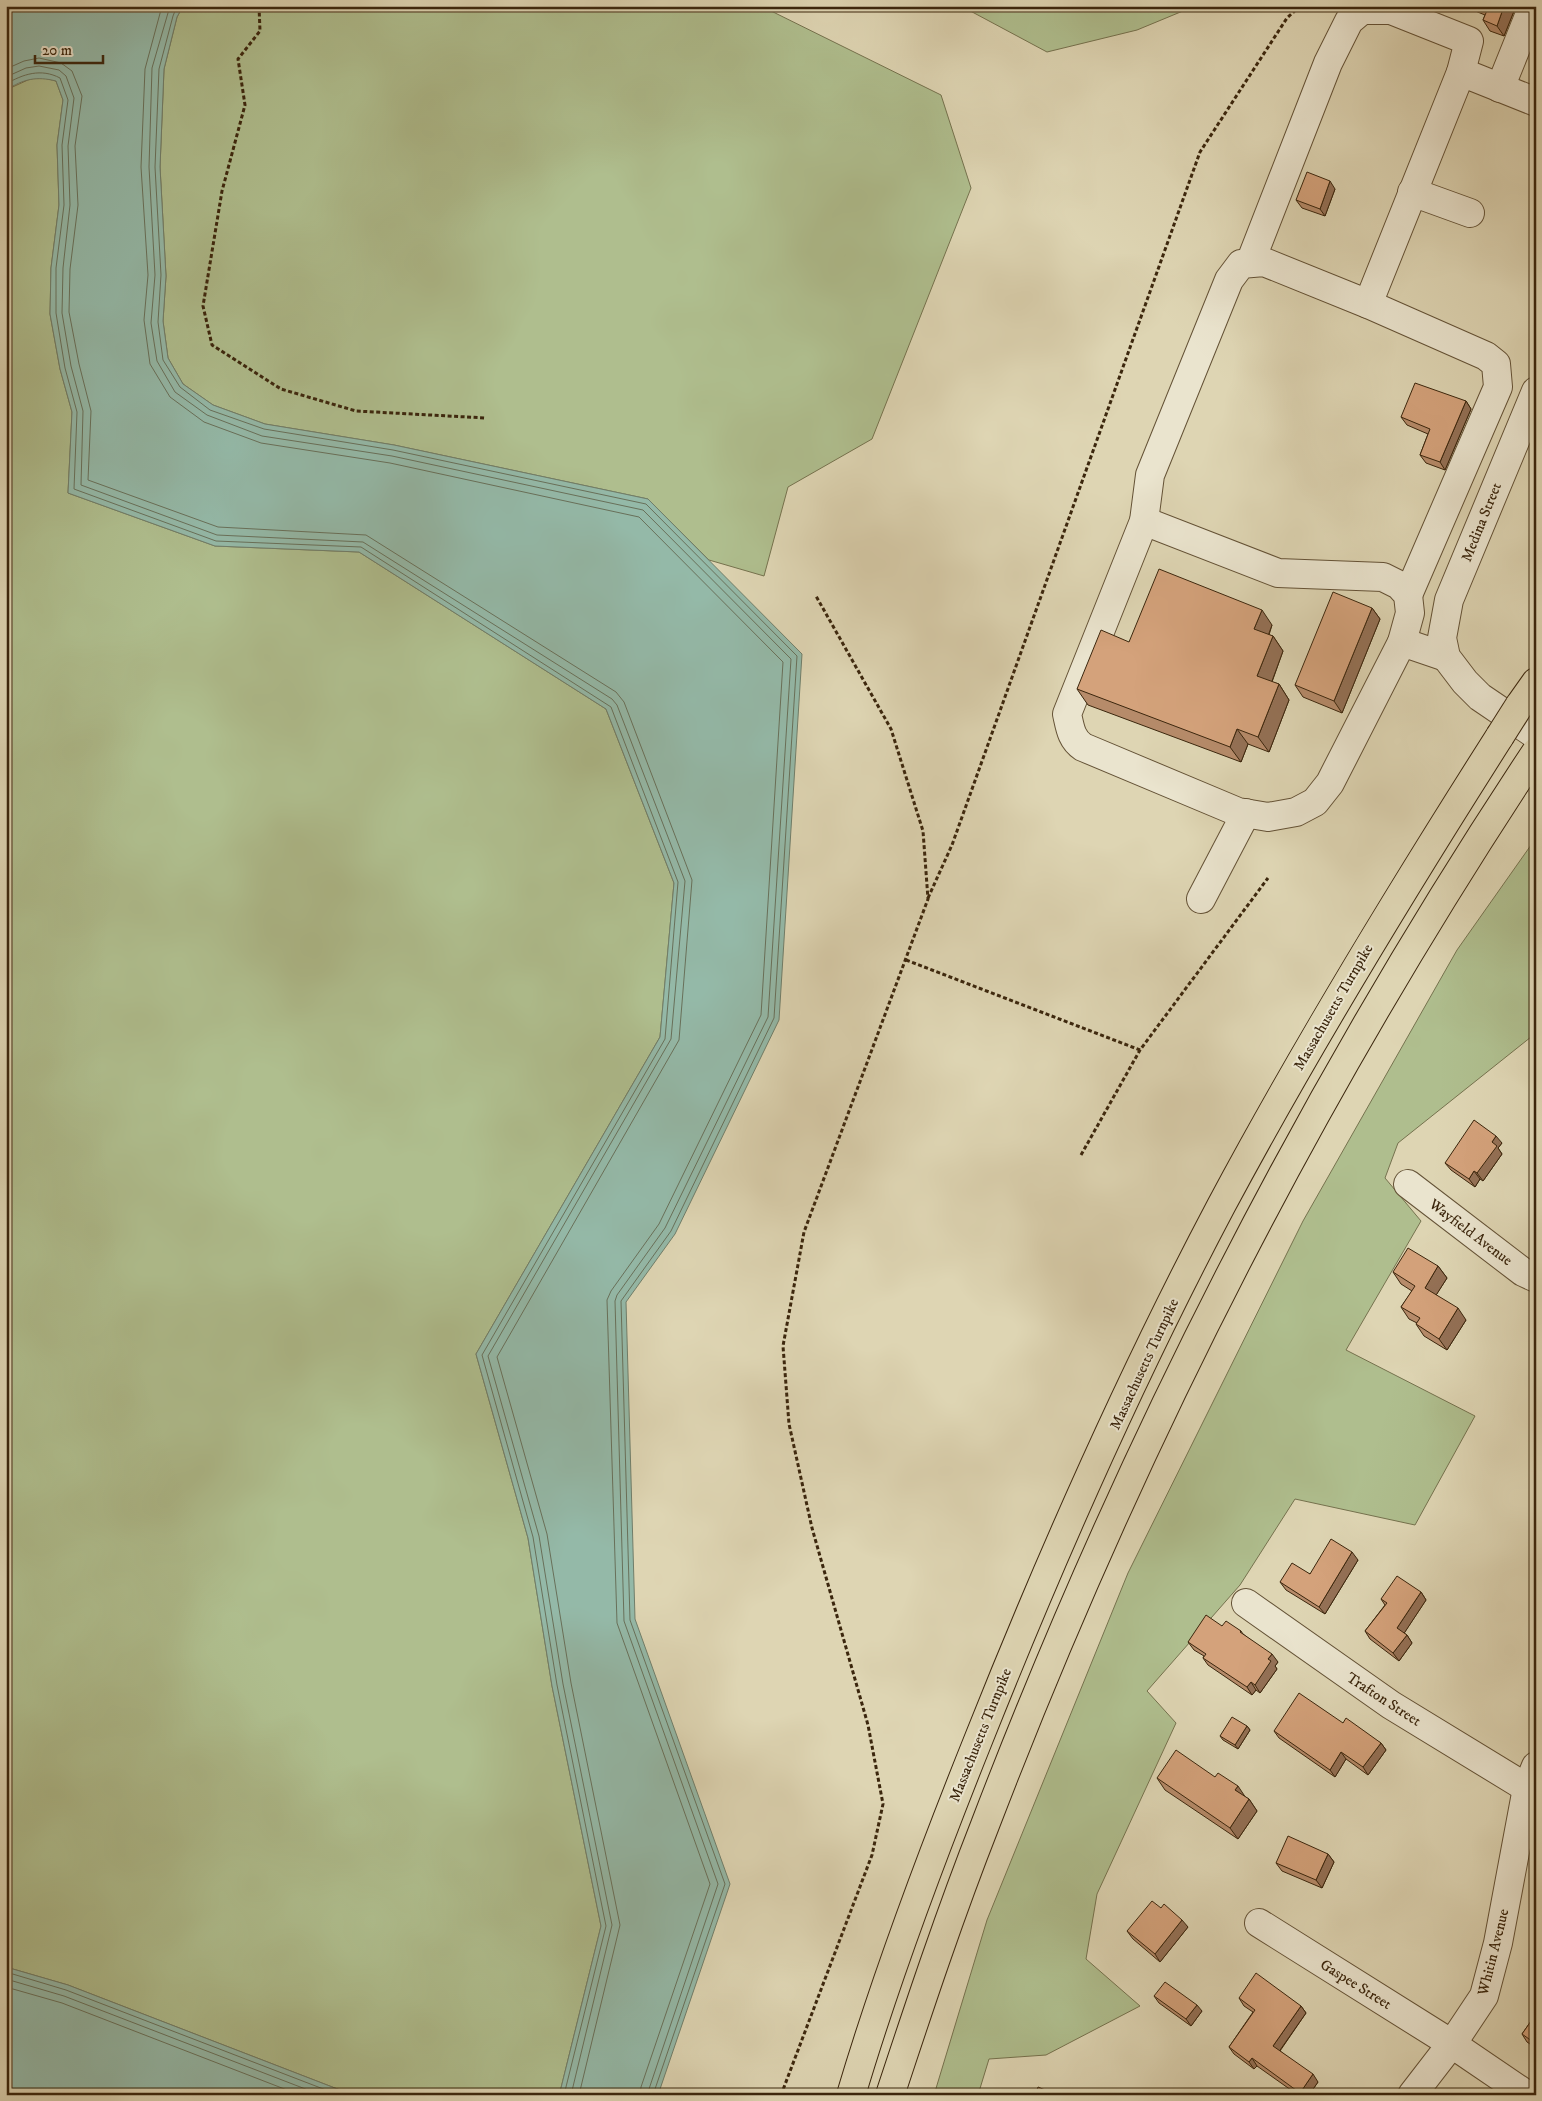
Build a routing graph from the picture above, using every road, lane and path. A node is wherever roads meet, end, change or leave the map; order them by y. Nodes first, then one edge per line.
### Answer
1 (260, 6) edge
2 (1300, 6) edge
3 (1533, 6) edge
4 (1461, 72) junction
5 (1500, 88) junction
6 (1536, 102) edge
7 (1412, 192) junction
8 (1470, 213) dead end
9 (1250, 263) junction
10 (1368, 304) junction
11 (1536, 391) edge
12 (486, 418) dead end
13 (1144, 521) junction
14 (1408, 595) junction
15 (816, 596) dead end
16 (1402, 642) junction
17 (1446, 657) junction
18 (1536, 682) edge
19 (1535, 748) edge
20 (1246, 813) junction
21 (1268, 878) dead end
22 (928, 899) junction
23 (1201, 899) dead end
24 (906, 960) junction
25 (1140, 1050) junction
26 (1081, 1155) dead end
27 (1408, 1184) dead end
28 (1536, 1278) edge
29 (1246, 1603) dead end
30 (1531, 1777) edge
31 (1259, 1923) dead end
32 (1452, 2044) junction
33 (781, 2095) edge
34 (851, 2095) edge
35 (890, 2095) edge
36 (1412, 2095) edge
37 (1527, 2095) edge

1 - 12 path
2 - 22 path
3 - 5 street
4 - 5 street
4 - 7 street
4 - 9 street
5 - 6 street
7 - 8 street
7 - 10 street
9 - 10 street
9 - 13 street
10 - 14 street
11 - 17 street, Medina Street
13 - 14 street
13 - 20 street
14 - 16 street
15 - 22 path
16 - 17 street
16 - 20 street
17 - 19 street
18 - 34 highway, Massachusetts Turnpike, bridge
19 - 35 highway
20 - 23 street
21 - 25 path
22 - 24 path
24 - 25 path
24 - 33 path
25 - 26 path
27 - 28 street, Wayfield Avenue
29 - 30 street, Trafton Street
30 - 32 street, Whitin Avenue
31 - 32 street, Gaspee Street
32 - 36 street, Whitin Avenue
32 - 37 street, Gaspee Street

